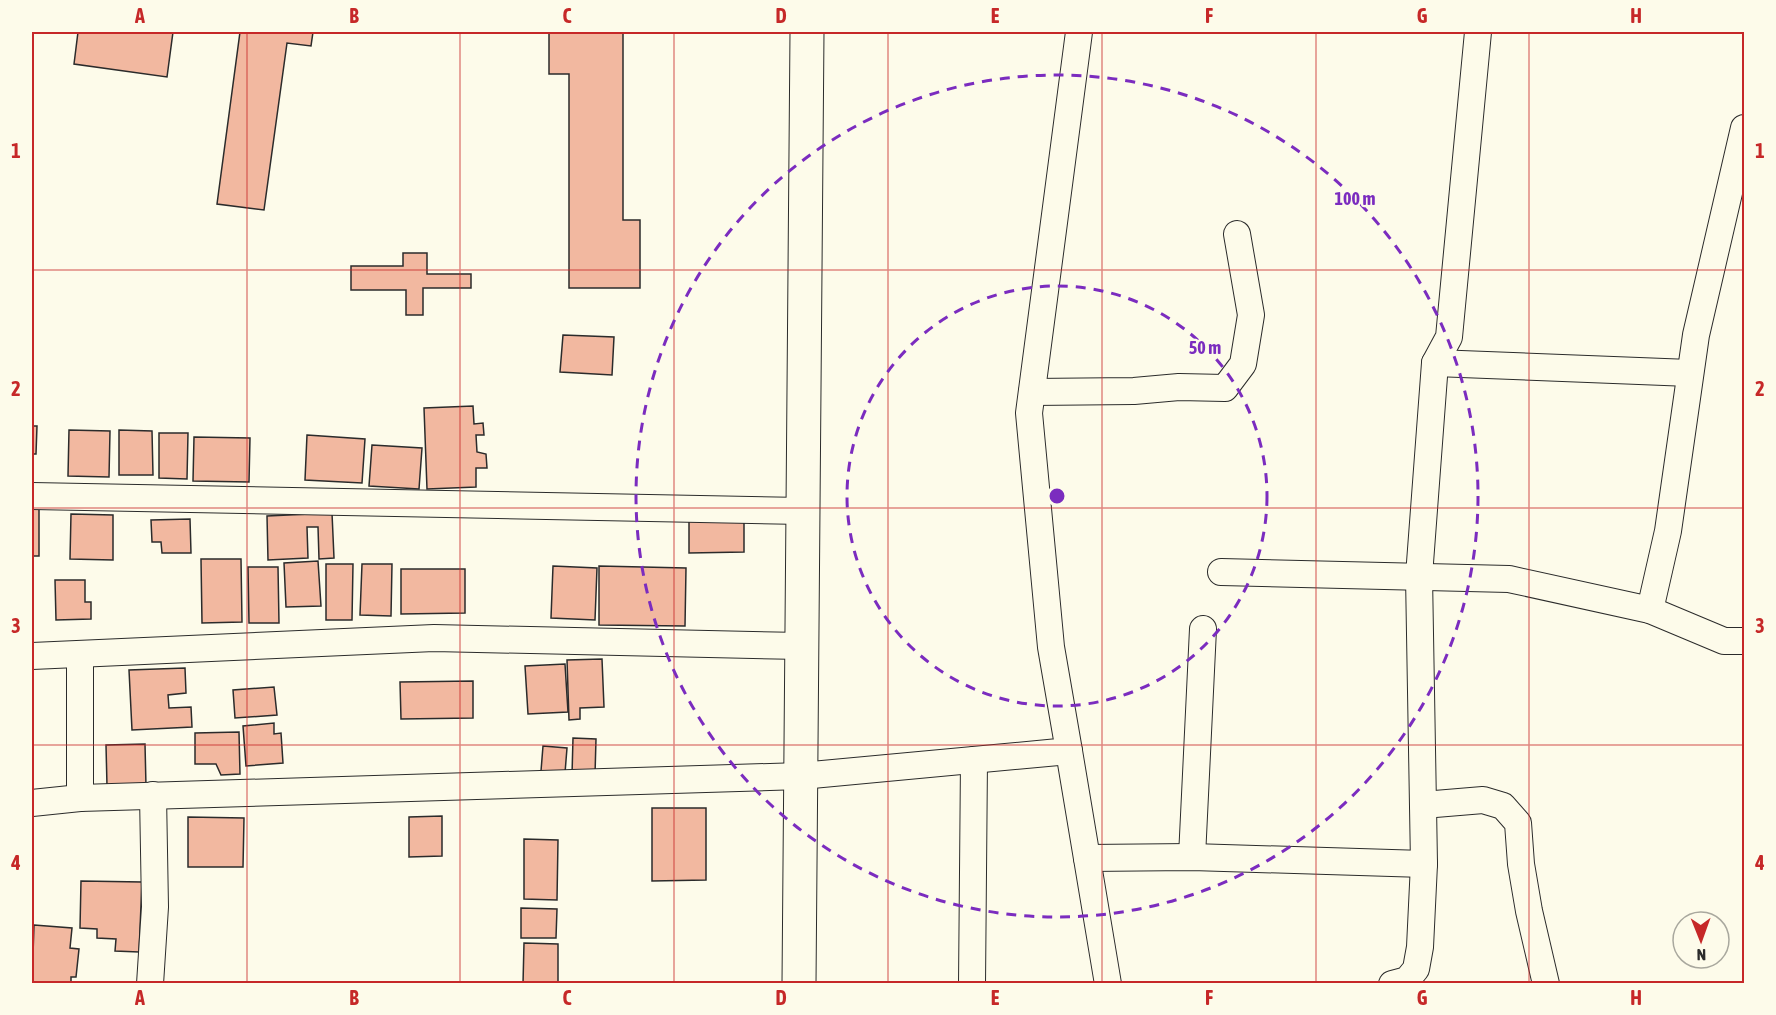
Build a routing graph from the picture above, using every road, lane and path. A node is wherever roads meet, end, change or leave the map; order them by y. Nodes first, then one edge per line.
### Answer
1 (807, 32) edge
2 (1079, 32) edge
3 (1478, 32) edge
4 (1744, 128) edge
5 (1237, 234) dead end
6 (1435, 363) junction
7 (1690, 373) junction
8 (1032, 392) junction
9 (32, 496) edge
10 (803, 511) junction
11 (1221, 572) dead end
12 (1419, 576) junction
13 (1650, 609) junction
14 (1203, 629) dead end
15 (1744, 641) edge
16 (802, 646) junction
17 (80, 654) junction
18 (32, 656) edge
19 (1069, 751) junction
20 (974, 760) junction
21 (801, 776) junction
22 (153, 795) junction
23 (80, 798) junction
24 (32, 803) edge
25 (1424, 805) junction
26 (1192, 856) junction
27 (1087, 858) junction
28 (1425, 864) junction
29 (150, 984) edge
30 (799, 984) edge
31 (972, 984) edge
32 (1108, 984) edge
33 (1392, 984) edge
34 (1546, 984) edge

1 - 10 highway
2 - 8 street
3 - 6 street
4 - 7 street
5 - 8 street
6 - 7 street
6 - 12 street
7 - 13 street
8 - 19 street
9 - 10 street
10 - 16 highway
11 - 12 street
12 - 13 street
12 - 25 street
13 - 15 street
14 - 26 street
16 - 17 street
16 - 21 highway
17 - 18 street
17 - 23 street
19 - 20 street
19 - 27 street
20 - 21 street
20 - 31 street
21 - 22 street
21 - 30 highway
22 - 23 street
22 - 29 street
23 - 24 street
25 - 28 street
25 - 34 street
26 - 27 street
26 - 28 street
27 - 32 street
28 - 33 street

